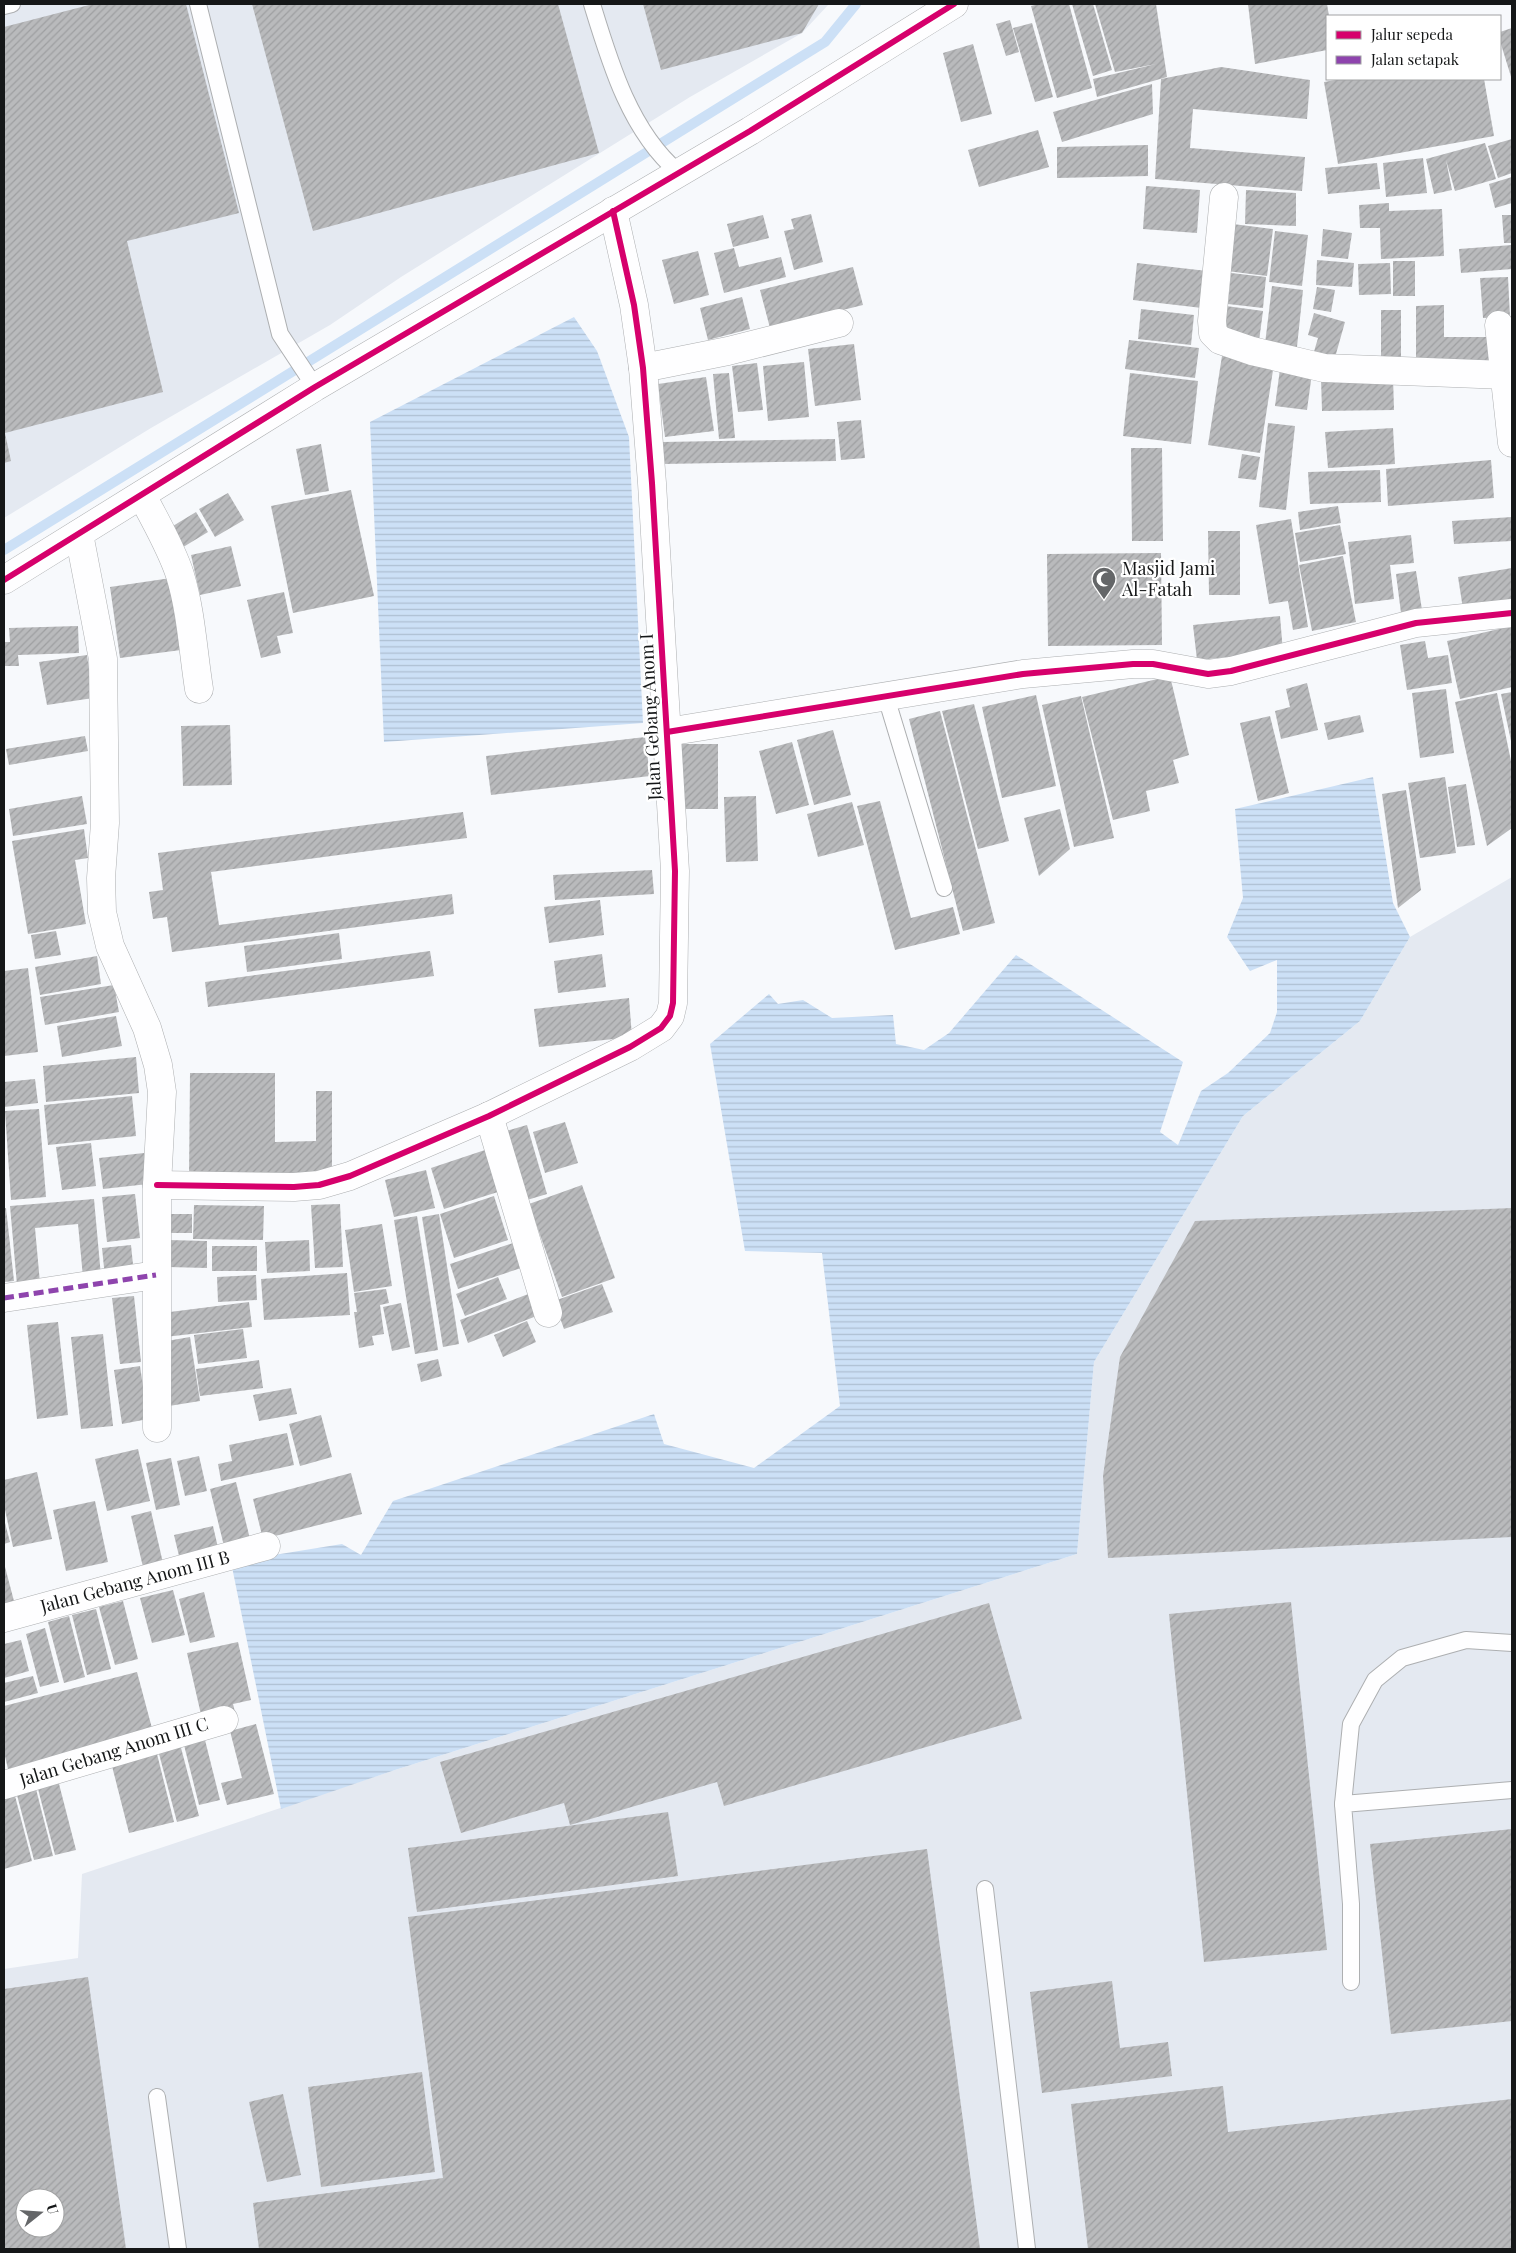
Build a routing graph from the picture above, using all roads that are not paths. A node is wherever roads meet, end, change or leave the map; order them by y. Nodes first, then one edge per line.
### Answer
1 (12, 4) edge
2 (198, 4) edge
3 (592, 4) edge
4 (954, 4) edge
5 (4, 6) edge
6 (671, 165) junction
7 (1224, 197) dead end
8 (613, 211) junction
9 (839, 323) dead end
10 (1500, 326) dead end
11 (642, 368) junction
12 (1505, 375) junction
13 (312, 384) junction
14 (1512, 443) edge
15 (142, 495) junction
16 (79, 534) junction
17 (4, 580) edge
18 (1512, 613) edge
19 (199, 689) dead end
20 (886, 697) junction
21 (667, 732) junction
22 (944, 888) dead end
23 (488, 1116) junction
24 (157, 1185) junction
25 (156, 1275) junction
26 (4, 1298) edge
27 (548, 1313) dead end
28 (157, 1428) dead end
29 (266, 1546) dead end
30 (4, 1618) edge
31 (1512, 1643) edge
32 (224, 1720) dead end
33 (4, 1785) edge
34 (1512, 1790) edge
35 (1344, 1804) junction
36 (985, 1889) dead end
37 (1351, 1982) dead end
38 (157, 2097) dead end
39 (178, 2249) edge
40 (1027, 2249) edge

1 - 5 lane
2 - 13 lane
3 - 6 lane
4 - 6 street
6 - 8 street
7 - 12 street
8 - 11 street, Jalan Gebang Anom I
8 - 13 street
9 - 11 street
10 - 12 street
11 - 21 street, Jalan Gebang Anom I
12 - 14 street
13 - 15 street
15 - 16 street
15 - 19 street
16 - 17 street
16 - 24 street
18 - 20 street
20 - 21 street
20 - 22 lane
21 - 23 street, Jalan Gebang Anom I
23 - 24 street, Jalan Gebang Anom I
23 - 27 street
24 - 25 street
25 - 26 street
25 - 28 street
29 - 30 street, Jalan Gebang Anom III B
31 - 35 lane
32 - 33 street, Jalan Gebang Anom III C
34 - 35 lane
35 - 37 lane
36 - 40 lane
38 - 39 lane

